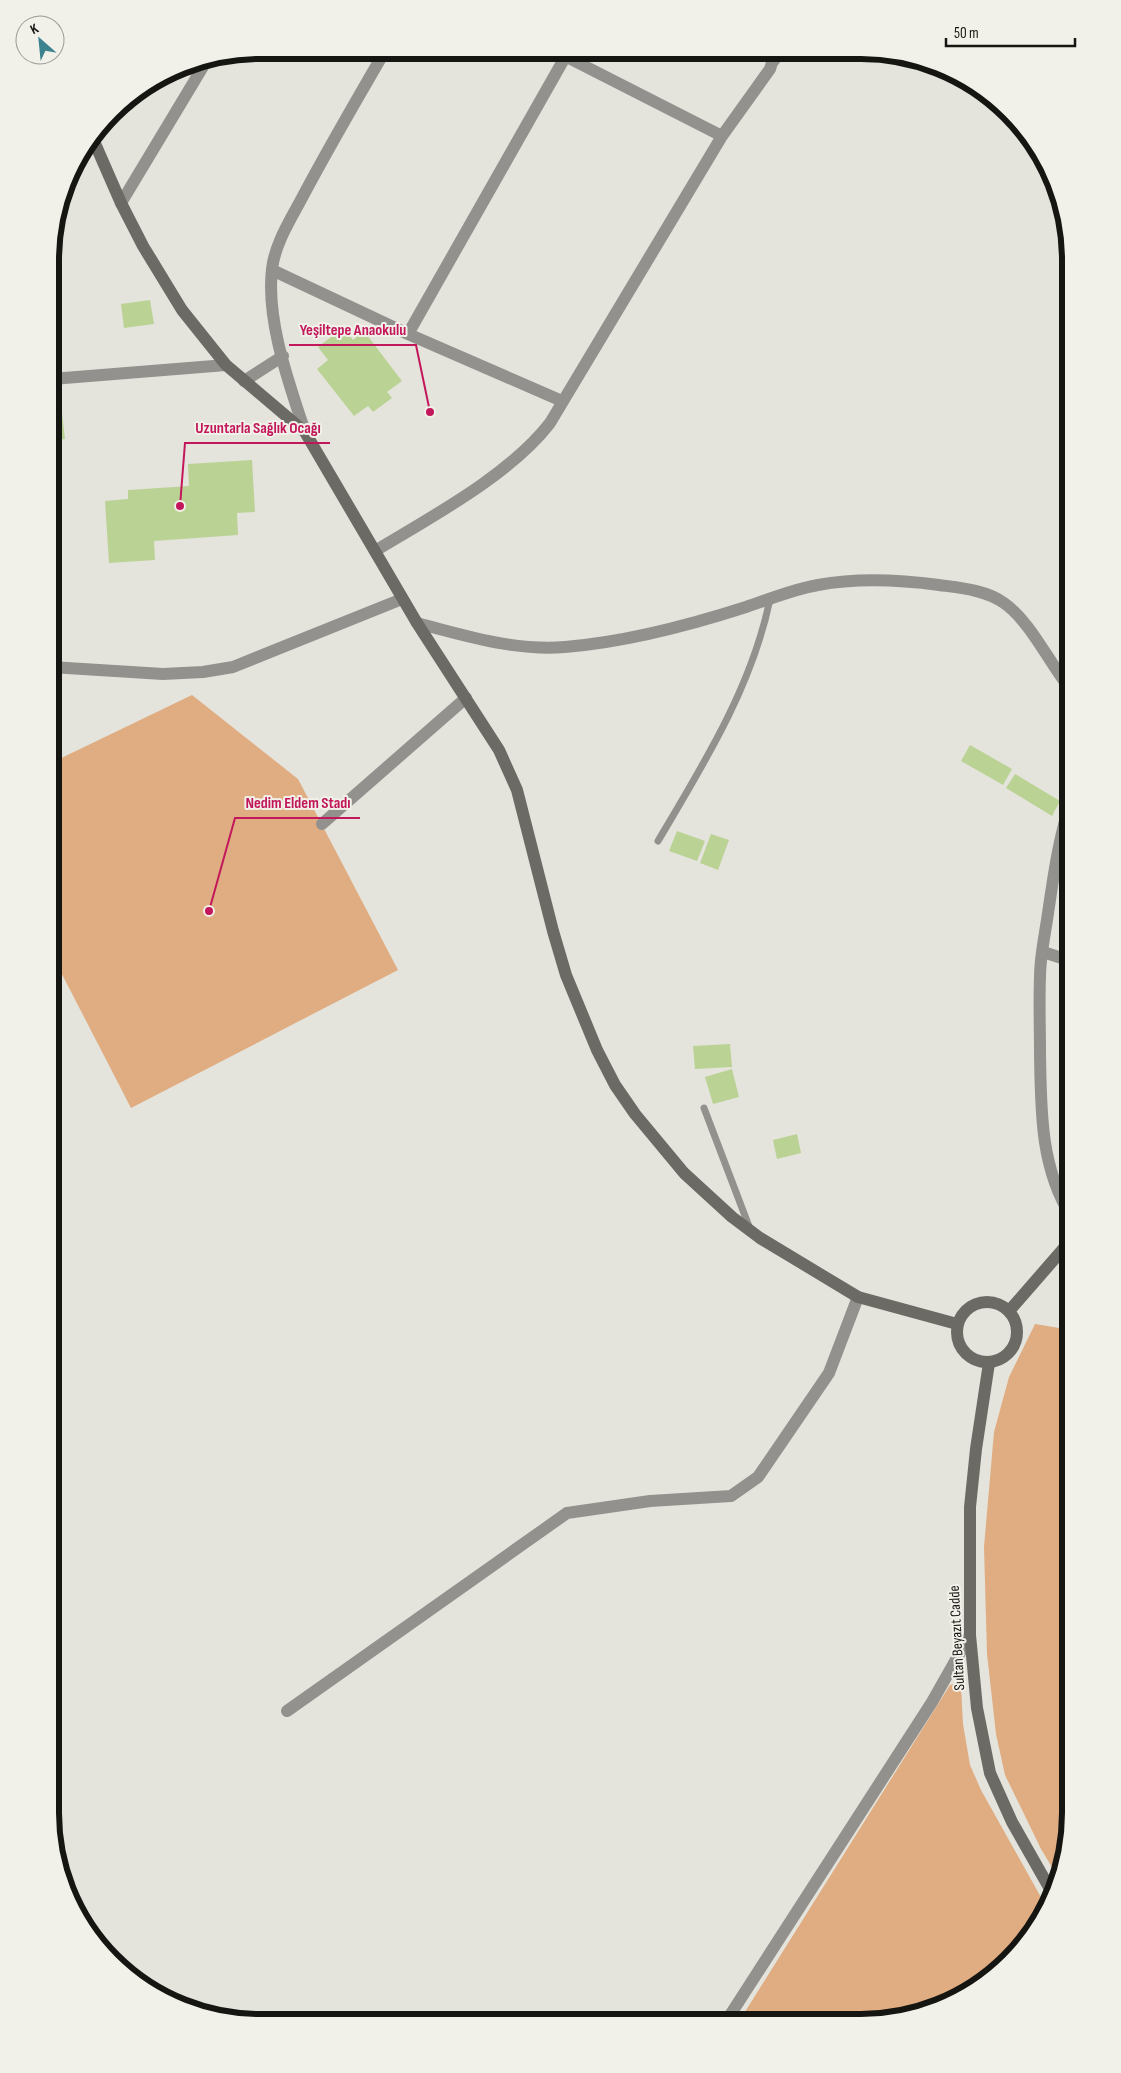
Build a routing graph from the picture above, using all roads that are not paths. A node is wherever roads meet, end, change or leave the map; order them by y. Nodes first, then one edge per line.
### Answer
1 (380, 59) edge
2 (561, 59) edge
3 (575, 59) edge
4 (773, 59) edge
5 (778, 59) edge
6 (203, 67) edge
7 (770, 70) junction
8 (722, 136) junction
9 (95, 146) edge
10 (121, 203) junction
11 (272, 270) junction
12 (408, 334) junction
13 (282, 356) junction
14 (226, 365) junction
15 (59, 377) edge
16 (244, 381) junction
17 (562, 401) junction
18 (305, 432) junction
19 (375, 551) junction
20 (402, 599) junction
21 (770, 599) junction
22 (416, 623) junction
23 (59, 668) edge
24 (1062, 679) edge
25 (466, 698) junction
26 (322, 824) dead end
27 (1062, 827) edge
28 (658, 841) dead end
29 (1043, 952) junction
30 (1062, 958) edge
31 (704, 1108) dead end
32 (1062, 1199) edge
33 (751, 1232) junction
34 (1062, 1250) edge
35 (858, 1297) junction
36 (1010, 1310) junction
37 (957, 1324) junction
38 (989, 1363) junction
39 (970, 1635) junction
40 (287, 1711) dead end
41 (1049, 1886) edge
42 (731, 2014) edge

1 - 11 street
2 - 12 street
3 - 8 street
4 - 7 street
5 - 7 lane
6 - 10 street
7 - 8 street
8 - 17 street
9 - 10 street
10 - 14 street
11 - 12 street
11 - 13 street
12 - 17 street
13 - 16 street
13 - 18 street
14 - 15 street
14 - 16 street
16 - 18 street
17 - 19 street
18 - 19 street
19 - 20 street
20 - 22 street
20 - 23 street
21 - 22 street
21 - 24 street
21 - 28 lane
22 - 25 street
25 - 26 street
25 - 33 street
27 - 29 street
29 - 30 street
29 - 32 street
31 - 33 lane
33 - 35 street
34 - 36 street
35 - 37 street
35 - 40 street
36 - 37 street
36 - 38 street
37 - 38 street
38 - 39 street, Sultan Beyazıt Cadde
39 - 41 street, Sultan Beyazıt Cadde
39 - 42 street

